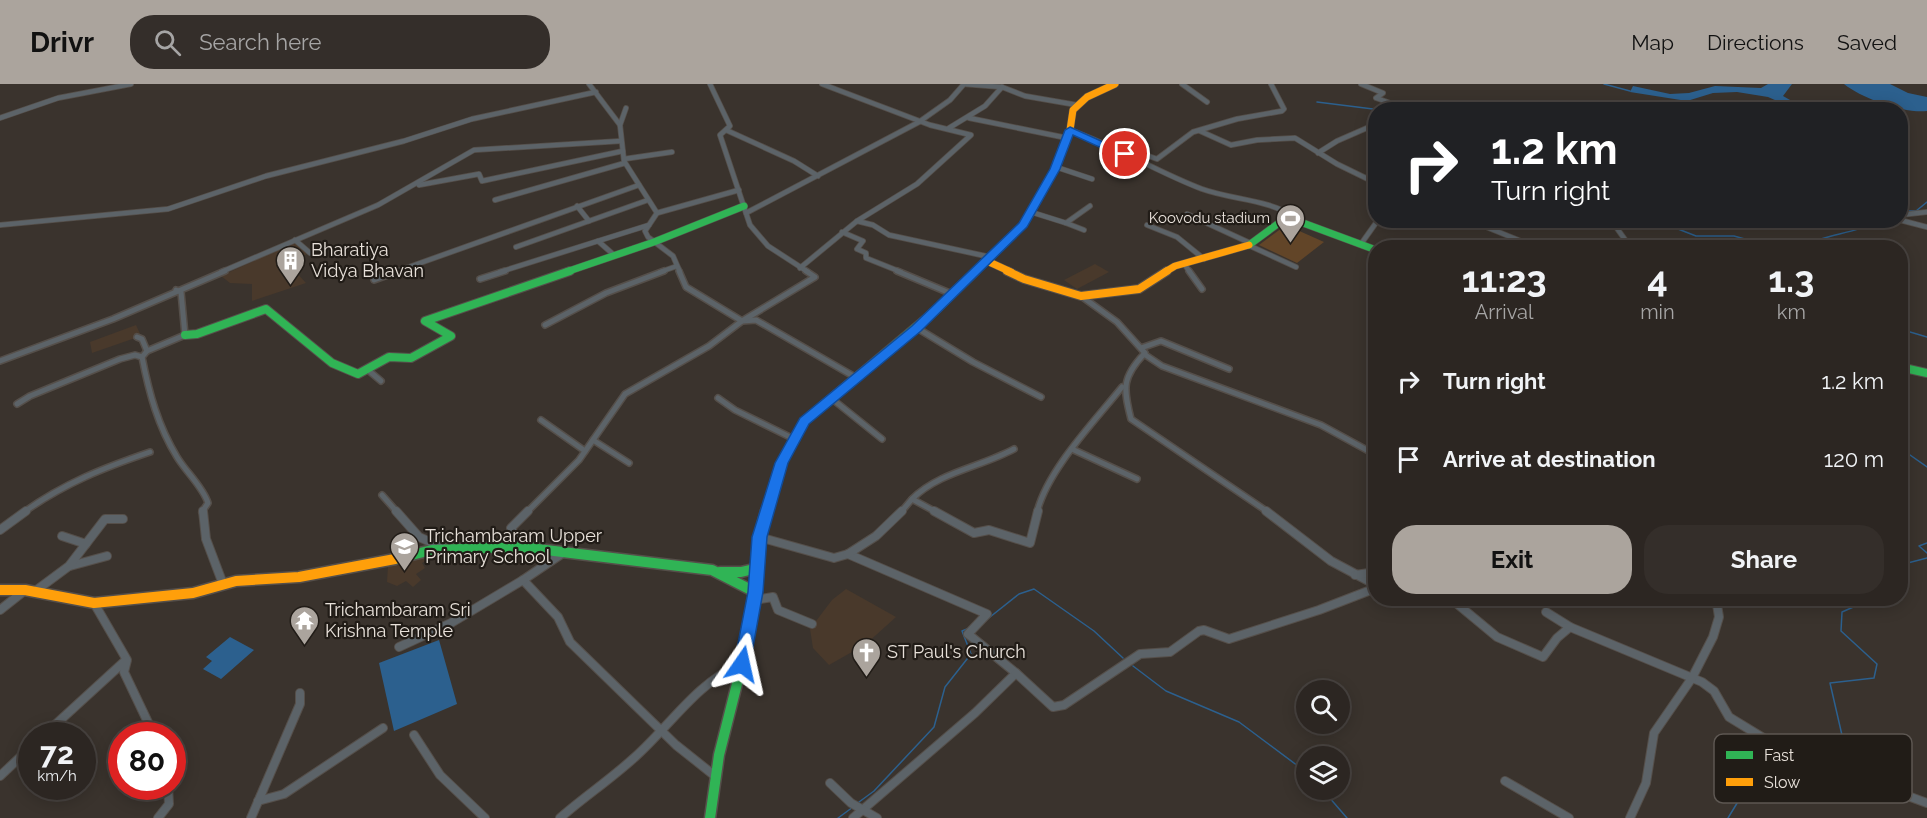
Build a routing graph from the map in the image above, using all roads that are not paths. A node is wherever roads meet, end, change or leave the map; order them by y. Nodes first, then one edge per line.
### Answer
1 (131, 84) edge
2 (589, 84) edge
3 (710, 84) edge
4 (822, 84) edge
5 (964, 84) edge
6 (1115, 84) edge
7 (1182, 84) edge
8 (1271, 84) edge
9 (1361, 84) edge
10 (1002, 87) junction
11 (596, 92) junction
12 (1207, 102) dead end
13 (1386, 102) edge
14 (1077, 105) junction
15 (626, 108) dead end
16 (969, 117) junction
17 (0, 118) edge
18 (920, 121) junction
19 (620, 124) junction
20 (1368, 127) edge
21 (948, 128) junction
22 (726, 129) junction
23 (1199, 130) junction
24 (1069, 134) junction
25 (621, 141) junction
26 (622, 151) junction
27 (672, 152) dead end
28 (1318, 153) junction
29 (1134, 159) junction
30 (624, 161) junction
31 (1056, 167) junction
32 (818, 176) junction
33 (1092, 179) dead end
34 (1368, 179) edge
35 (415, 185) junction
36 (639, 185) junction
37 (739, 190) junction
38 (495, 200) dead end
39 (648, 200) junction
40 (577, 206) junction
41 (1090, 206) dead end
42 (745, 210) junction
43 (1031, 212) junction
44 (1927, 212) edge
45 (657, 213) junction
46 (1187, 214) dead end
47 (1908, 214) edge
48 (1295, 218) junction
49 (589, 221) junction
50 (857, 221) junction
51 (1908, 222) edge
52 (1066, 223) junction
53 (651, 224) junction
54 (0, 225) edge
55 (1147, 225) dead end
56 (1927, 227) edge
57 (1372, 228) edge
58 (1489, 228) edge
59 (1084, 230) dead end
60 (842, 232) junction
61 (295, 240) junction
62 (1518, 240) edge
63 (598, 241) junction
64 (654, 242) junction
65 (1249, 244) junction
66 (1361, 244) junction
67 (516, 247) dead end
68 (1368, 247) edge
69 (310, 253) dead end
70 (614, 255) junction
71 (988, 259) junction
72 (1204, 259) junction
73 (1184, 264) junction
74 (677, 266) junction
75 (1296, 267) dead end
76 (800, 268) junction
77 (480, 279) dead end
78 (374, 280) dead end
79 (1202, 289) dead end
80 (176, 290) junction
81 (952, 294) junction
82 (1081, 296) junction
83 (742, 321) junction
84 (545, 324) dead end
85 (916, 328) junction
86 (185, 335) junction
87 (137, 338) dead end
88 (147, 351) junction
89 (1143, 351) junction
90 (142, 357) junction
91 (0, 361) edge
92 (1229, 369) dead end
93 (1908, 369) edge
94 (368, 370) junction
95 (1927, 373) edge
96 (855, 377) junction
97 (381, 381) dead end
98 (1122, 387) junction
99 (1041, 396) dead end
100 (831, 397) junction
101 (718, 398) dead end
102 (17, 404) dead end
103 (541, 420) dead end
104 (794, 439) junction
105 (882, 439) dead end
106 (593, 440) junction
107 (1014, 449) dead end
108 (1074, 450) junction
109 (585, 451) junction
110 (1368, 451) edge
111 (150, 452) dead end
112 (629, 463) dead end
113 (1137, 479) dead end
114 (382, 495) dead end
115 (912, 500) junction
116 (123, 519) dead end
117 (0, 530) edge
118 (62, 536) dead end
119 (759, 537) junction
120 (86, 544) junction
121 (521, 547) junction
122 (445, 549) junction
123 (563, 553) junction
124 (848, 554) junction
125 (107, 556) dead end
126 (69, 566) junction
127 (758, 568) junction
128 (712, 570) junction
129 (1368, 573) edge
130 (1354, 575) junction
131 (523, 580) junction
132 (1368, 582) edge
133 (223, 584) junction
134 (1368, 588) edge
135 (0, 590) edge
136 (29, 591) junction
137 (754, 596) junction
138 (94, 603) junction
139 (1460, 606) edge
140 (1717, 606) edge
141 (0, 610) edge
142 (1546, 612) dead end
143 (812, 624) dead end
144 (1570, 627) junction
145 (399, 647) dead end
146 (127, 660) junction
147 (742, 664) junction
148 (1016, 673) junction
149 (1692, 678) junction
150 (300, 693) dead end
151 (58, 722) edge
152 (148, 722) edge
153 (383, 728) dead end
154 (662, 732) junction
155 (1757, 734) edge
156 (414, 735) dead end
157 (18, 759) edge
158 (0, 776) edge
159 (716, 776) junction
160 (1505, 782) dead end
161 (830, 783) dead end
162 (1912, 798) edge
163 (170, 800) edge
164 (258, 801) junction
165 (1927, 803) edge
166 (857, 807) junction
167 (158, 818) edge
168 (251, 818) edge
169 (485, 818) edge
170 (560, 818) edge
171 (710, 818) edge
172 (853, 818) edge
173 (877, 818) edge
174 (1569, 818) edge
175 (1630, 818) edge

1 - 17 street
2 - 11 street
3 - 22 street
4 - 18 street
5 - 10 street
5 - 18 street
6 - 14 main road
7 - 12 street
8 - 23 street
9 - 13 street
10 - 14 street
10 - 16 street
11 - 19 street
11 - 54 street
14 - 24 main road
15 - 19 street
16 - 21 street
16 - 24 street
18 - 21 street
18 - 32 street
19 - 25 street
20 - 28 street
21 - 50 street
22 - 32 street
22 - 37 street
23 - 28 street
23 - 29 street
24 - 29 street
24 - 31 main road
25 - 26 street
25 - 35 street
26 - 30 street
26 - 35 street
27 - 30 street
28 - 34 street
29 - 48 street
30 - 36 street
30 - 38 street
31 - 33 street
31 - 43 main road
32 - 42 street
35 - 61 street
36 - 39 street
36 - 40 street
37 - 42 street
37 - 45 street
39 - 45 street
39 - 49 street
40 - 49 street
40 - 78 street
41 - 52 street
42 - 64 main road
42 - 76 street
43 - 52 street
43 - 71 main road
44 - 47 street
45 - 53 street
46 - 65 street
48 - 65 main road
48 - 66 main road
49 - 67 street
50 - 60 street
50 - 71 street
51 - 56 street
52 - 59 street
53 - 63 street
53 - 64 street
55 - 72 street
57 - 66 street
58 - 62 street
60 - 76 street
60 - 81 street
61 - 69 street
61 - 80 street
63 - 70 street
63 - 77 street
64 - 70 main road
64 - 74 street
65 - 72 main road
65 - 75 street
66 - 68 main road
70 - 94 main road
71 - 81 main road
71 - 82 main road
72 - 73 main road
73 - 79 street
73 - 82 main road
74 - 83 street
74 - 84 street
76 - 83 street
80 - 86 street
80 - 91 street
81 - 85 main road
82 - 89 street
83 - 96 street
83 - 106 street
85 - 96 main road
85 - 99 street
86 - 88 street
86 - 94 main road
87 - 88 street
88 - 90 street
89 - 92 street
89 - 98 street
89 - 110 street
90 - 102 street
90 - 133 street
93 - 95 main road
94 - 97 street
96 - 100 main road
98 - 108 street
98 - 130 street
100 - 104 main road
100 - 105 street
101 - 104 street
103 - 109 street
104 - 119 main road
106 - 109 street
106 - 112 street
107 - 115 street
108 - 113 street
108 - 115 street
109 - 121 street
111 - 117 street
114 - 122 street
115 - 124 street
116 - 120 street
118 - 120 street
119 - 124 street
119 - 127 main road
120 - 126 street
121 - 122 main road
121 - 123 main road
122 - 133 main road
123 - 128 main road
123 - 131 street
124 - 148 street
125 - 126 street
126 - 136 street
127 - 128 main road
127 - 137 main road
128 - 137 main road
129 - 130 street
130 - 132 street
131 - 145 street
131 - 154 street
133 - 138 main road
134 - 148 street
135 - 136 main road
136 - 138 main road
136 - 141 street
137 - 143 street
137 - 147 main road
138 - 146 street
139 - 144 street
140 - 149 street
142 - 144 street
144 - 149 street
146 - 151 street
146 - 152 street
147 - 154 street
147 - 159 main road
148 - 166 street
149 - 155 street
149 - 175 street
150 - 164 street
153 - 164 street
154 - 159 street
154 - 170 street
156 - 169 street
157 - 158 street
159 - 171 main road
160 - 174 street
161 - 166 street
162 - 165 street
163 - 167 street
164 - 168 street
166 - 172 street
166 - 173 street

